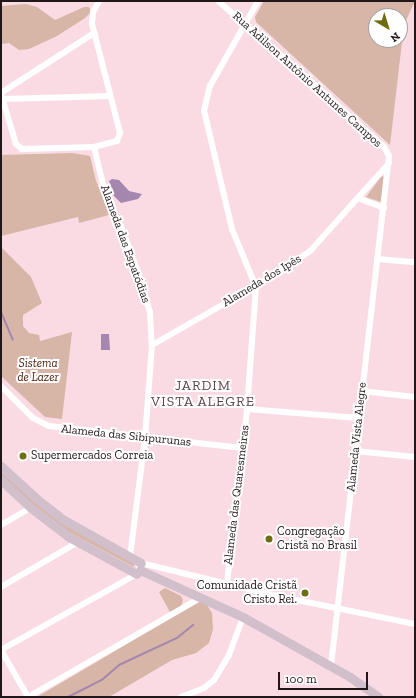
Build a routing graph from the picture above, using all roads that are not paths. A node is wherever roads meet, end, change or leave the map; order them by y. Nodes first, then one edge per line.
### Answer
1 (99, 1) edge
2 (218, 1) edge
3 (258, 1) edge
4 (245, 23) junction
5 (94, 33) junction
6 (2, 95) edge
7 (110, 96) junction
8 (94, 147) junction
9 (389, 163) junction
10 (358, 198) junction
11 (384, 208) junction
12 (378, 259) junction
13 (415, 262) edge
14 (256, 287) junction
15 (152, 345) junction
16 (1, 386) edge
17 (362, 391) junction
18 (415, 397) edge
19 (247, 409) junction
20 (359, 418) junction
21 (145, 438) junction
22 (242, 448) junction
23 (355, 451) junction
24 (415, 457) edge
25 (1, 466) edge
26 (1, 480) edge
27 (31, 508) junction
28 (1, 525) edge
29 (78, 542) junction
30 (130, 557) junction
31 (139, 569) junction
32 (227, 583) junction
33 (1, 587) edge
34 (200, 598) junction
35 (339, 609) junction
36 (243, 617) junction
37 (415, 624) edge
38 (1, 650) edge
39 (331, 666) junction
40 (28, 697) edge
41 (181, 697) edge
42 (379, 697) edge

1 - 5 street
2 - 4 street, Rua Adilson Antônio Antunes Campos
3 - 4 street
4 - 9 street, Rua Adilson Antônio Antunes Campos
4 - 14 street
5 - 6 street
5 - 7 street
6 - 7 street
6 - 8 street
7 - 8 street
8 - 15 street, Alameda das Espatódias
9 - 10 street, Alameda dos Ipês
9 - 11 street, Alameda Vista Alegre
10 - 11 street
10 - 14 street, Alameda dos Ipês
11 - 12 street, Alameda Vista Alegre
12 - 13 street
12 - 17 street, Alameda Vista Alegre
14 - 15 street, Alameda dos Ipês
14 - 19 street, Alameda das Quaresmeiras
15 - 21 street, Alameda das Espatódias
16 - 21 street, Alameda das Sibipurunas
17 - 18 street
17 - 20 street, Alameda Vista Alegre
19 - 20 street
19 - 22 street, Alameda das Quaresmeiras
20 - 23 street, Alameda Vista Alegre
21 - 22 street, Alameda das Sibipurunas
21 - 30 street, Alameda das Espatódias
22 - 32 street, Alameda das Quaresmeiras
23 - 24 street
23 - 35 street, Alameda Vista Alegre
25 - 30 main road
26 - 27 main road
27 - 28 street
27 - 29 main road
29 - 31 main road
29 - 33 street
30 - 31 main road
31 - 32 street
31 - 34 main road
31 - 38 street
32 - 35 street
34 - 36 main road
34 - 40 street
35 - 37 street
35 - 39 street, Alameda Vista Alegre
36 - 39 main road
36 - 41 street
38 - 40 street
39 - 42 main road

